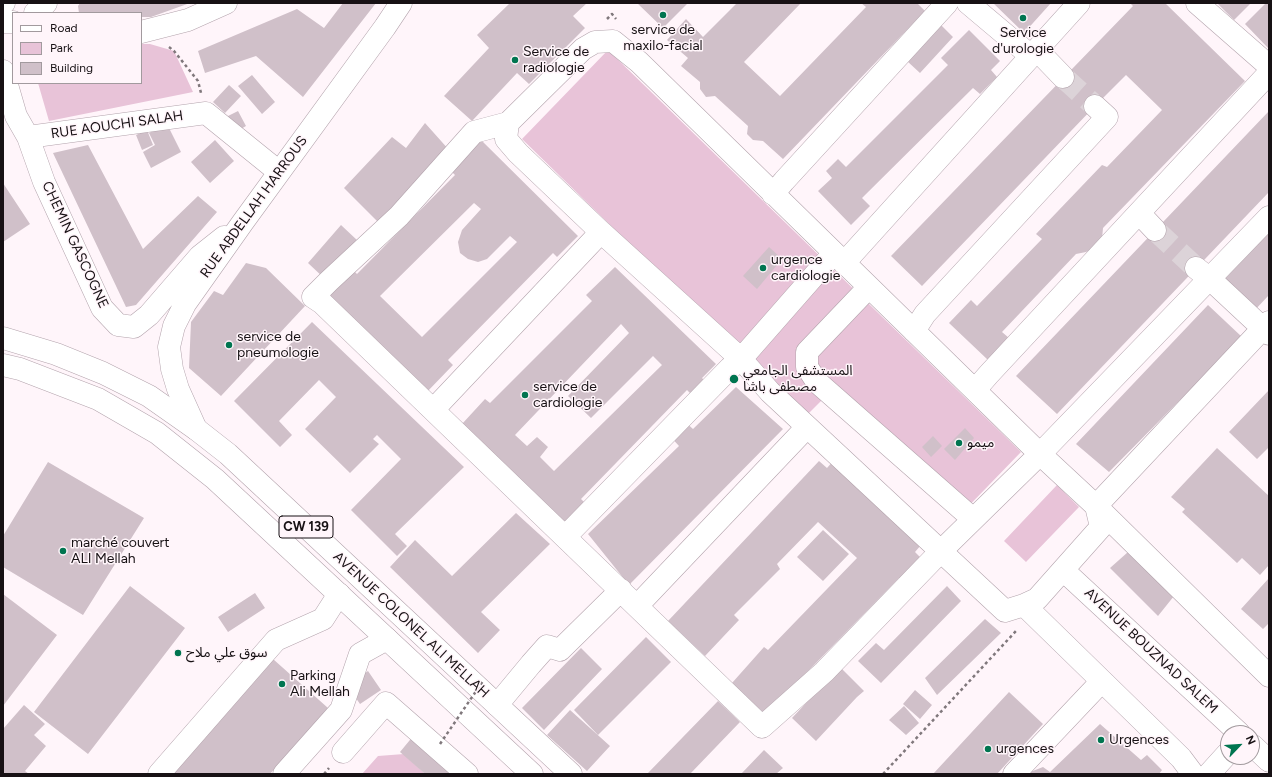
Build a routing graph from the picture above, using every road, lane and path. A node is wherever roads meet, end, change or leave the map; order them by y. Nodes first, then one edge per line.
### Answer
1 (46, 3) edge
2 (226, 3) edge
3 (401, 3) edge
4 (946, 3) edge
5 (968, 3) edge
6 (1079, 3) edge
7 (1197, 3) edge
8 (36, 12) edge
9 (143, 32) edge
10 (1034, 53) junction
11 (1269, 66) edge
12 (3, 71) edge
13 (1269, 73) edge
14 (1064, 77) tunnel mouth
15 (1095, 106) tunnel mouth
16 (206, 113) junction
17 (508, 123) junction
18 (28, 137) junction
19 (280, 172) junction
20 (773, 194) junction
21 (1139, 213) junction
22 (1269, 217) edge
23 (243, 222) junction
24 (1155, 230) tunnel mouth
25 (601, 232) junction
26 (839, 258) junction
27 (1203, 273) junction
28 (869, 287) junction
29 (1267, 328) edge
30 (914, 331) junction
31 (3, 338) edge
32 (741, 359) junction
33 (3, 365) edge
34 (975, 390) junction
35 (433, 410) junction
36 (807, 427) junction
37 (196, 429) junction
38 (1040, 454) junction
39 (1096, 506) junction
40 (974, 519) junction
41 (565, 537) junction
42 (941, 551) junction
43 (1064, 570) junction
44 (620, 590) junction
45 (339, 594) junction
46 (637, 606) junction
47 (1028, 609) junction
48 (387, 639) junction
49 (1269, 676) edge
50 (483, 681) dead end
51 (1102, 681) junction
52 (497, 705) junction
53 (1230, 725) edge
54 (440, 744) dead end
55 (343, 752) dead end
56 (1260, 753) edge
57 (1269, 761) edge
58 (1220, 762) edge
59 (159, 774) edge
60 (284, 774) edge
61 (467, 774) edge
62 (532, 774) edge
63 (571, 774) edge
64 (883, 774) edge
65 (1014, 774) edge
66 (1193, 774) edge
67 (1210, 774) edge

1 - 8 main road
2 - 9 main road
3 - 19 main road, RUE ABDELLAH HARROUS
4 - 20 main road
5 - 10 main road
6 - 10 main road
7 - 11 main road
9 - 16 path
10 - 14 main road
10 - 26 main road
12 - 18 main road, CHEMIN GASCOGNE
13 - 21 main road
15 - 30 main road
16 - 18 main road, RUE AOUCHI SALAH
16 - 19 main road
17 - 20 main road
17 - 25 main road
17 - 35 main road
18 - 23 main road, CHEMIN GASCOGNE
19 - 23 main road, RUE ABDELLAH HARROUS
20 - 26 main road
21 - 24 main road
21 - 34 main road
22 - 27 main road
23 - 37 main road, RUE ABDELLAH HARROUS
25 - 32 main road
25 - 35 main road
26 - 28 main road
26 - 32 main road
27 - 29 main road
27 - 38 main road
28 - 30 main road
28 - 40 main road
29 - 39 main road
30 - 34 main road
31 - 37 main road, AVENUE COLONEL ALI MELLAH / CW 139
32 - 36 main road
32 - 41 main road
33 - 45 main road, AVENUE COLONEL ALI MELLAH / CW 139
34 - 38 main road
35 - 41 main road
36 - 42 main road
36 - 46 main road
37 - 52 main road, AVENUE COLONEL ALI MELLAH / CW 139
38 - 39 main road
38 - 40 main road
39 - 43 main road
39 - 49 main road
40 - 42 main road
41 - 44 main road
42 - 46 main road
42 - 47 main road
43 - 47 main road
43 - 53 main road, AVENUE BOUZNAD SALEM
44 - 46 main road
44 - 52 main road
45 - 48 main road, AVENUE COLONEL ALI MELLAH / CW 139
45 - 59 main road
47 - 51 main road
47 - 64 path
48 - 60 main road
48 - 62 main road, AVENUE COLONEL ALI MELLAH / CW 139
50 - 54 path, bridge
51 - 65 main road
51 - 66 main road
52 - 63 main road, AVENUE COLONEL ALI MELLAH / CW 139
55 - 61 main road
56 - 57 main road
58 - 67 main road

